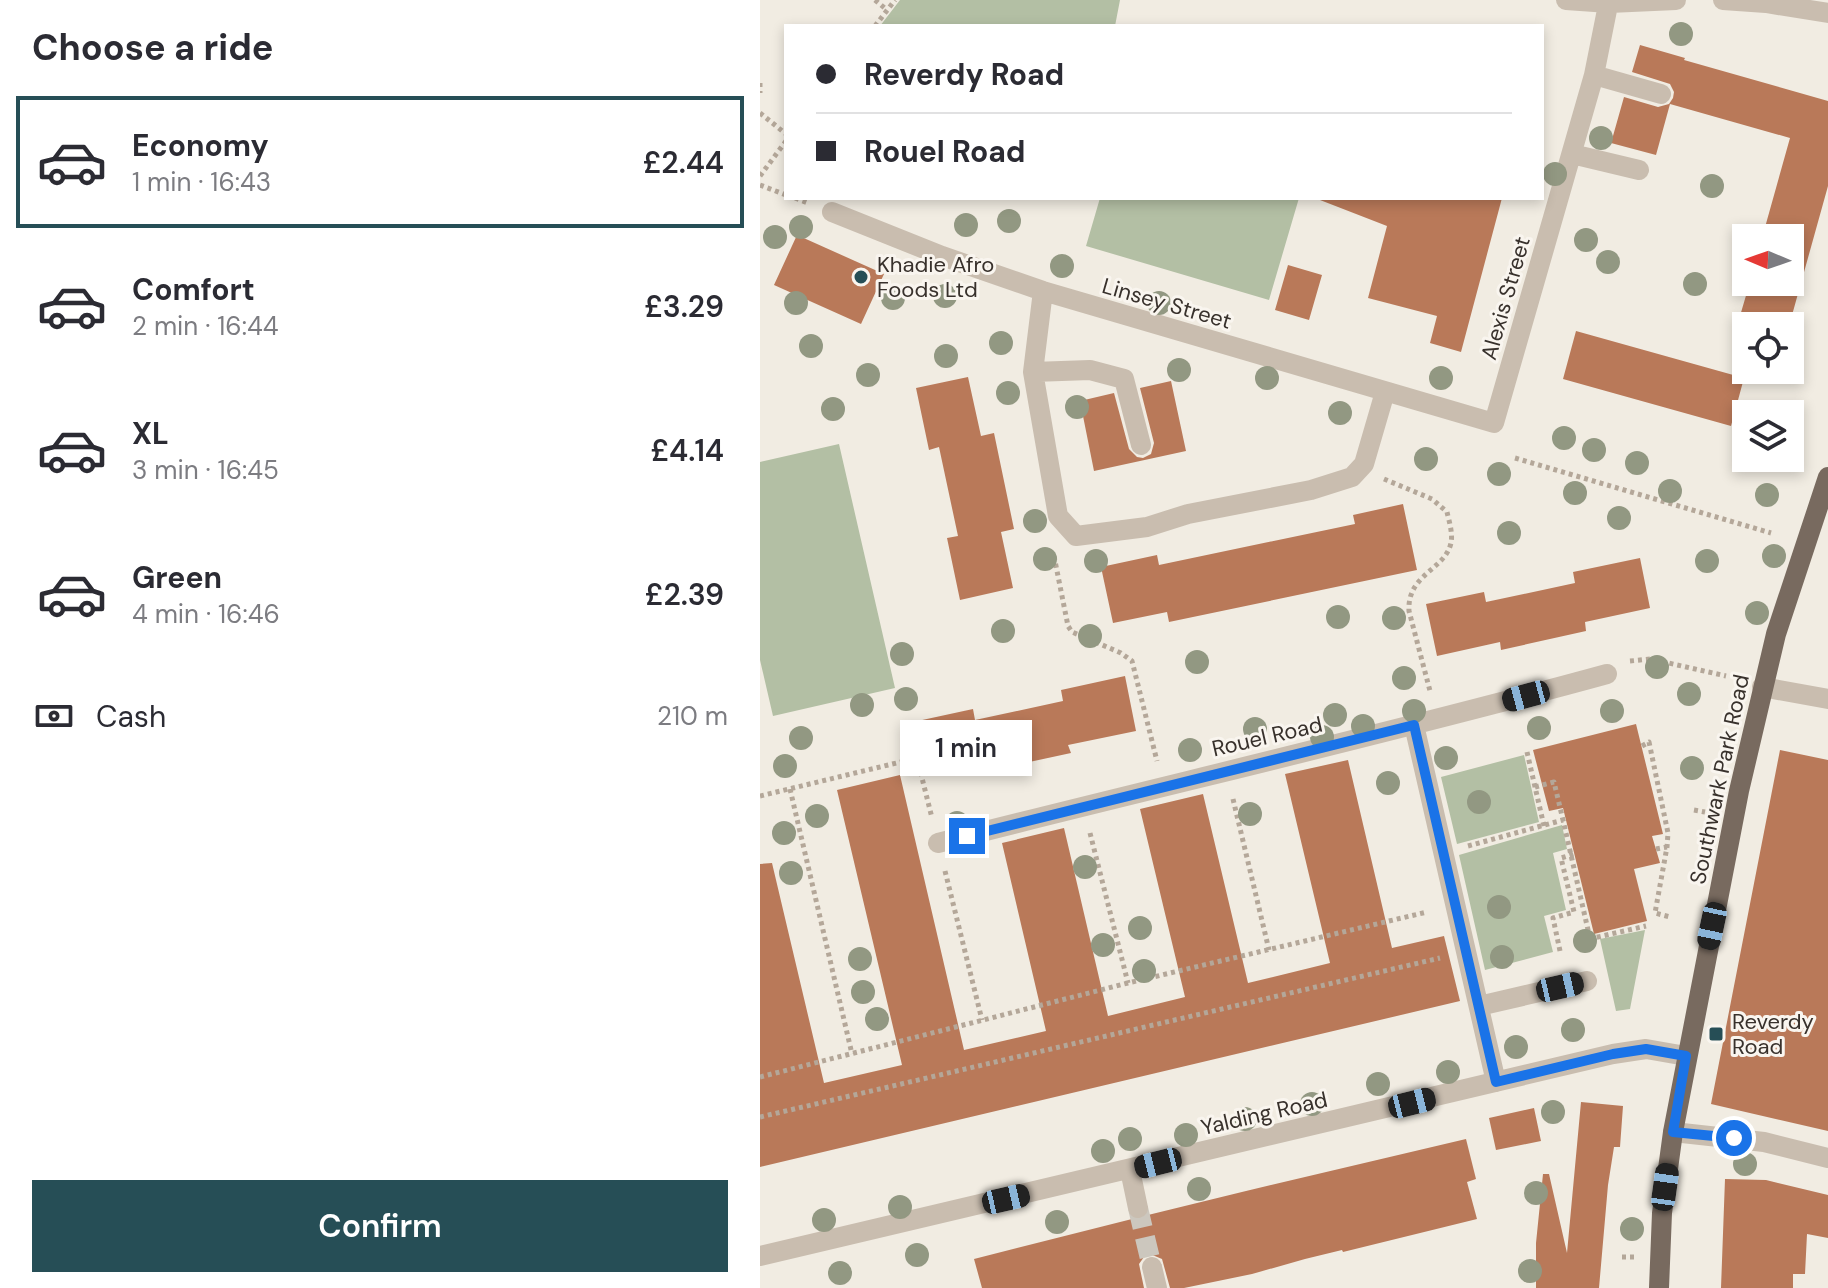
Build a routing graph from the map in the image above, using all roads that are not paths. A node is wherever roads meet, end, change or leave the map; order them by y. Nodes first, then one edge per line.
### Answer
1 (1566, 0) edge
2 (1676, 0) edge
3 (1723, 0) edge
4 (1609, 2) edge
5 (1828, 13) edge
6 (1594, 75) junction
7 (1661, 94) dead end
8 (1572, 154) junction
9 (1639, 170) dead end
10 (832, 212) dead end
11 (1043, 291) junction
12 (1033, 372) junction
13 (1385, 392) junction
14 (1494, 423) joint
15 (1141, 445) dead end
16 (1828, 477) edge
17 (1607, 674) road end
18 (1762, 687) junction
19 (1828, 699) edge
20 (1414, 725) junction
21 (938, 843) road end
22 (1587, 981) dead end
23 (1479, 1006) junction
24 (1686, 1056) junction
25 (1496, 1082) junction
26 (1673, 1132) junction
27 (1828, 1158) edge
28 (1130, 1170) junction
29 (1138, 1208) tunnel mouth
30 (760, 1256) edge
31 (1152, 1267) tunnel mouth
32 (1157, 1288) edge
33 (1659, 1288) edge

1 - 4 street
2 - 4 street
3 - 5 street
4 - 6 street, Alexis Street
6 - 7 street
6 - 8 street, Alexis Street
8 - 9 street
8 - 14 street, Alexis Street
10 - 11 street, Linsey Street
11 - 12 street
11 - 13 street, Linsey Street
12 - 13 street
12 - 15 street
13 - 14 street, Linsey Street
16 - 18 main road, Southwark Park Road
17 - 20 street, Rouel Road
18 - 19 street
18 - 24 main road, Southwark Park Road
20 - 21 street, Rouel Road
20 - 23 street
22 - 23 street
23 - 25 street
24 - 25 street, Yalding Road
24 - 26 main road, Southwark Park Road
25 - 28 street, Yalding Road
26 - 27 street
26 - 33 main road, Southwark Park Road
28 - 29 street
28 - 30 street, Yalding Road
31 - 32 street

